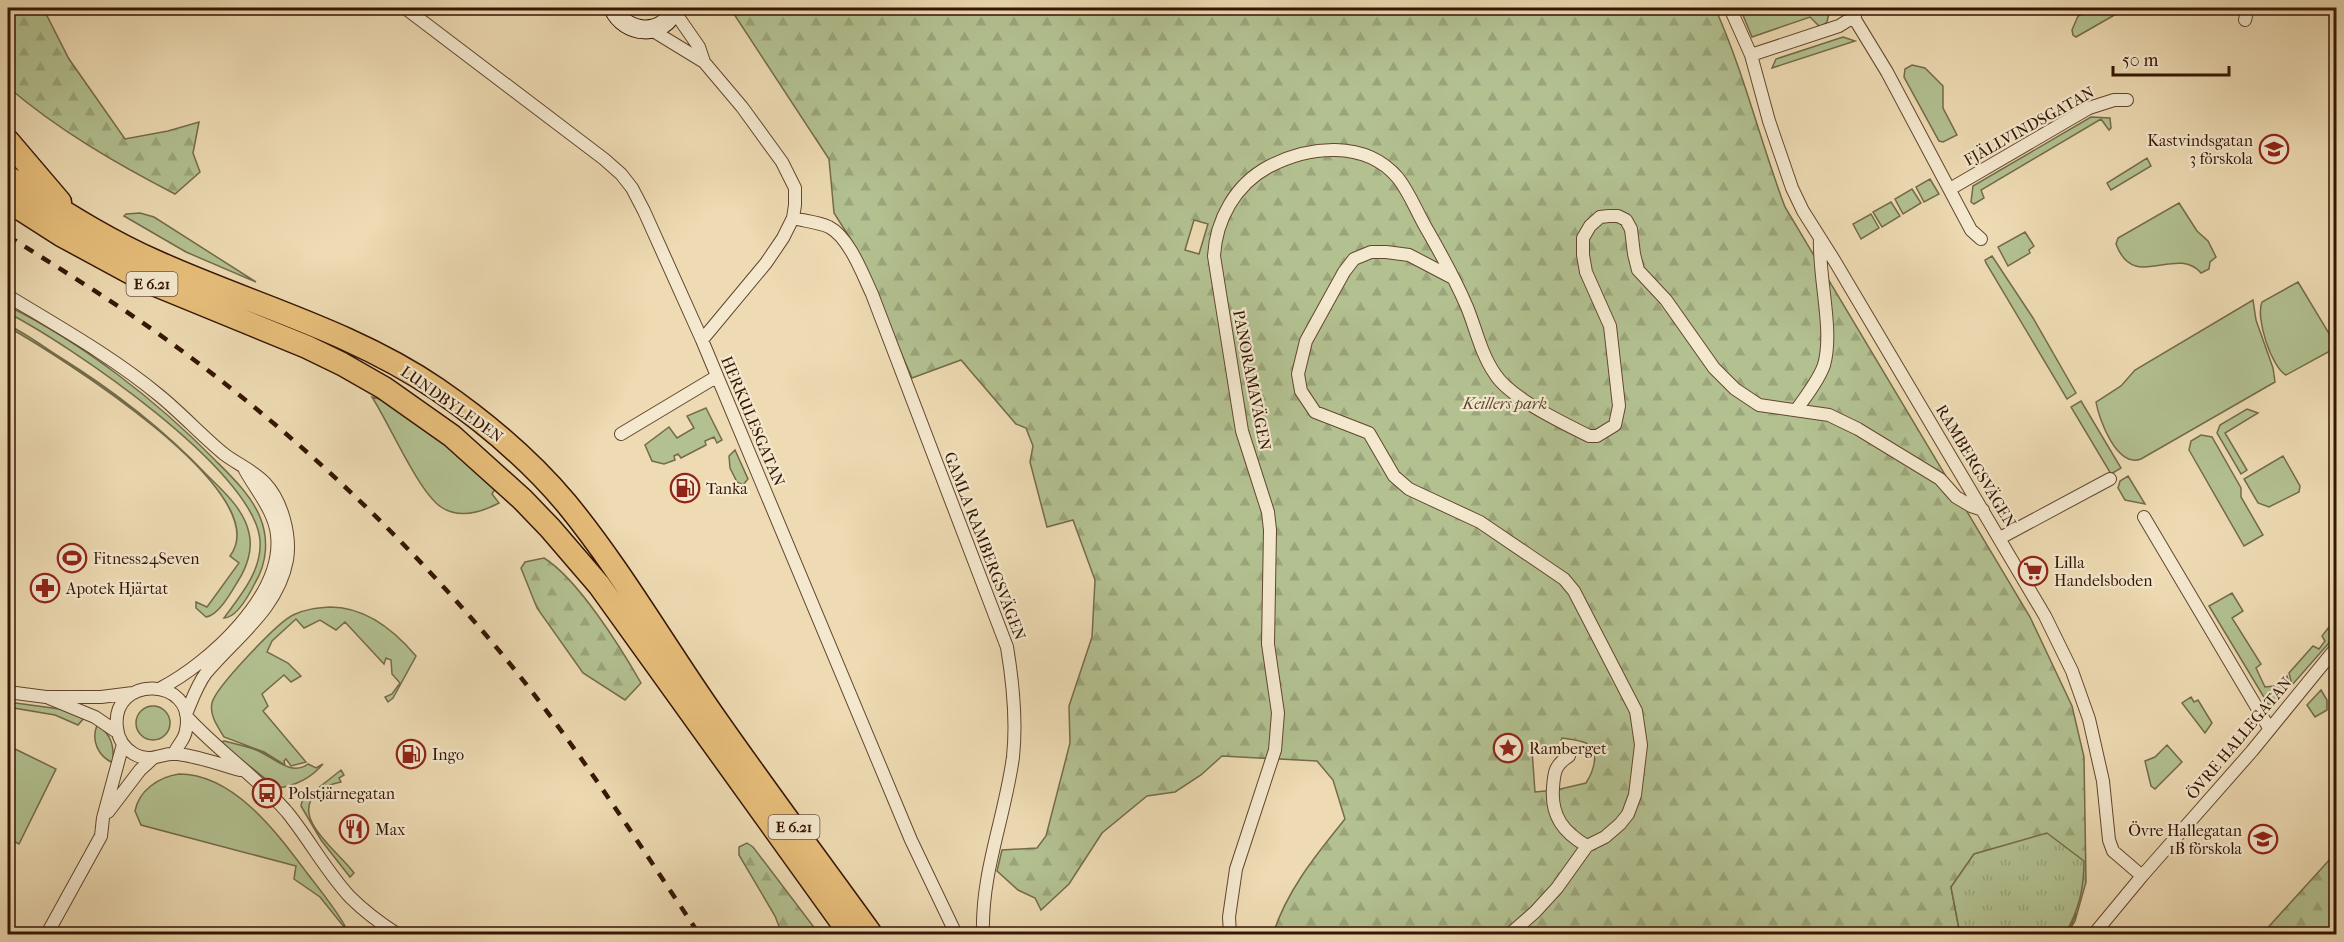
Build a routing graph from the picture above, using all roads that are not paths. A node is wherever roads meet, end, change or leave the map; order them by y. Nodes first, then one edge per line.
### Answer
1 (405, 8) edge
2 (613, 8) edge
3 (1730, 8) edge
4 (2248, 8) edge
5 (674, 9) edge
6 (1852, 12) edge
7 (2245, 20) dead end
8 (650, 29) junction
9 (1751, 56) junction
10 (704, 62) junction
11 (2127, 100) dead end
12 (8, 141) edge
13 (8, 177) edge
14 (1950, 189) junction
15 (8, 201) edge
16 (793, 218) junction
17 (75, 219) junction
18 (1820, 237) junction
19 (1981, 239) dead end
20 (1451, 276) junction
21 (8, 296) edge
22 (702, 340) junction
23 (716, 377) junction
24 (1797, 409) junction
25 (621, 434) dead end
26 (244, 468) junction
27 (2110, 479) dead end
28 (1983, 510) junction
29 (2144, 517) dead end
30 (2000, 538) junction
31 (2337, 648) edge
32 (161, 688) junction
33 (8, 692) edge
34 (133, 693) junction
35 (46, 697) junction
36 (186, 715) junction
37 (2269, 728) junction
38 (117, 732) junction
39 (123, 744) junction
40 (174, 754) junction
41 (1569, 756) dead end
42 (152, 759) junction
43 (248, 772) junction
44 (103, 818) junction
45 (1587, 846) junction
46 (2142, 876) junction
47 (47, 934) edge
48 (397, 934) edge
49 (850, 934) edge
50 (871, 934) edge
51 (956, 934) edge
52 (983, 934) edge
53 (1230, 934) edge
54 (1510, 934) edge
55 (2094, 934) edge

1 - 22 street, HERKULESGATAN
2 - 8 street
3 - 9 street, RAMBERGSVÄGEN
4 - 7 street
5 - 8 street
5 - 10 street
6 - 9 street
6 - 14 street
8 - 10 street
9 - 18 street, RAMBERGSVÄGEN
10 - 16 street
11 - 14 street, FJÄLLVINDSGATAN
12 - 17 highway
13 - 17 highway, LUNDBYLEDEN / E 6.21
14 - 19 street
15 - 49 highway, LUNDBYLEDEN / E 6.21
16 - 22 street
16 - 52 street, GAMLA RAMBERGSVÄGEN
17 - 50 highway, LUNDBYLEDEN / E 6.21
18 - 24 street
18 - 28 street, RAMBERGSVÄGEN
20 - 24 street, PANORAMAVÄGEN
20 - 45 street
20 - 53 street, PANORAMAVÄGEN
21 - 26 street
22 - 23 street, HERKULESGATAN
23 - 25 street
23 - 51 street, HERKULESGATAN
24 - 28 street, PANORAMAVÄGEN
26 - 32 street
26 - 36 street
27 - 30 street
28 - 30 street, RAMBERGSVÄGEN
29 - 37 street
30 - 46 street, RAMBERGSVÄGEN
31 - 37 street, ÖVRE HALLEGATAN
32 - 34 street
32 - 36 street
33 - 35 street
34 - 35 street
34 - 38 street
35 - 38 street
36 - 40 street
36 - 43 street
37 - 46 street, ÖVRE HALLEGATAN
38 - 39 street
39 - 42 street
39 - 44 street
40 - 42 street
40 - 43 street
41 - 45 street
42 - 44 street
43 - 48 street
44 - 47 street
45 - 54 street
46 - 55 street

